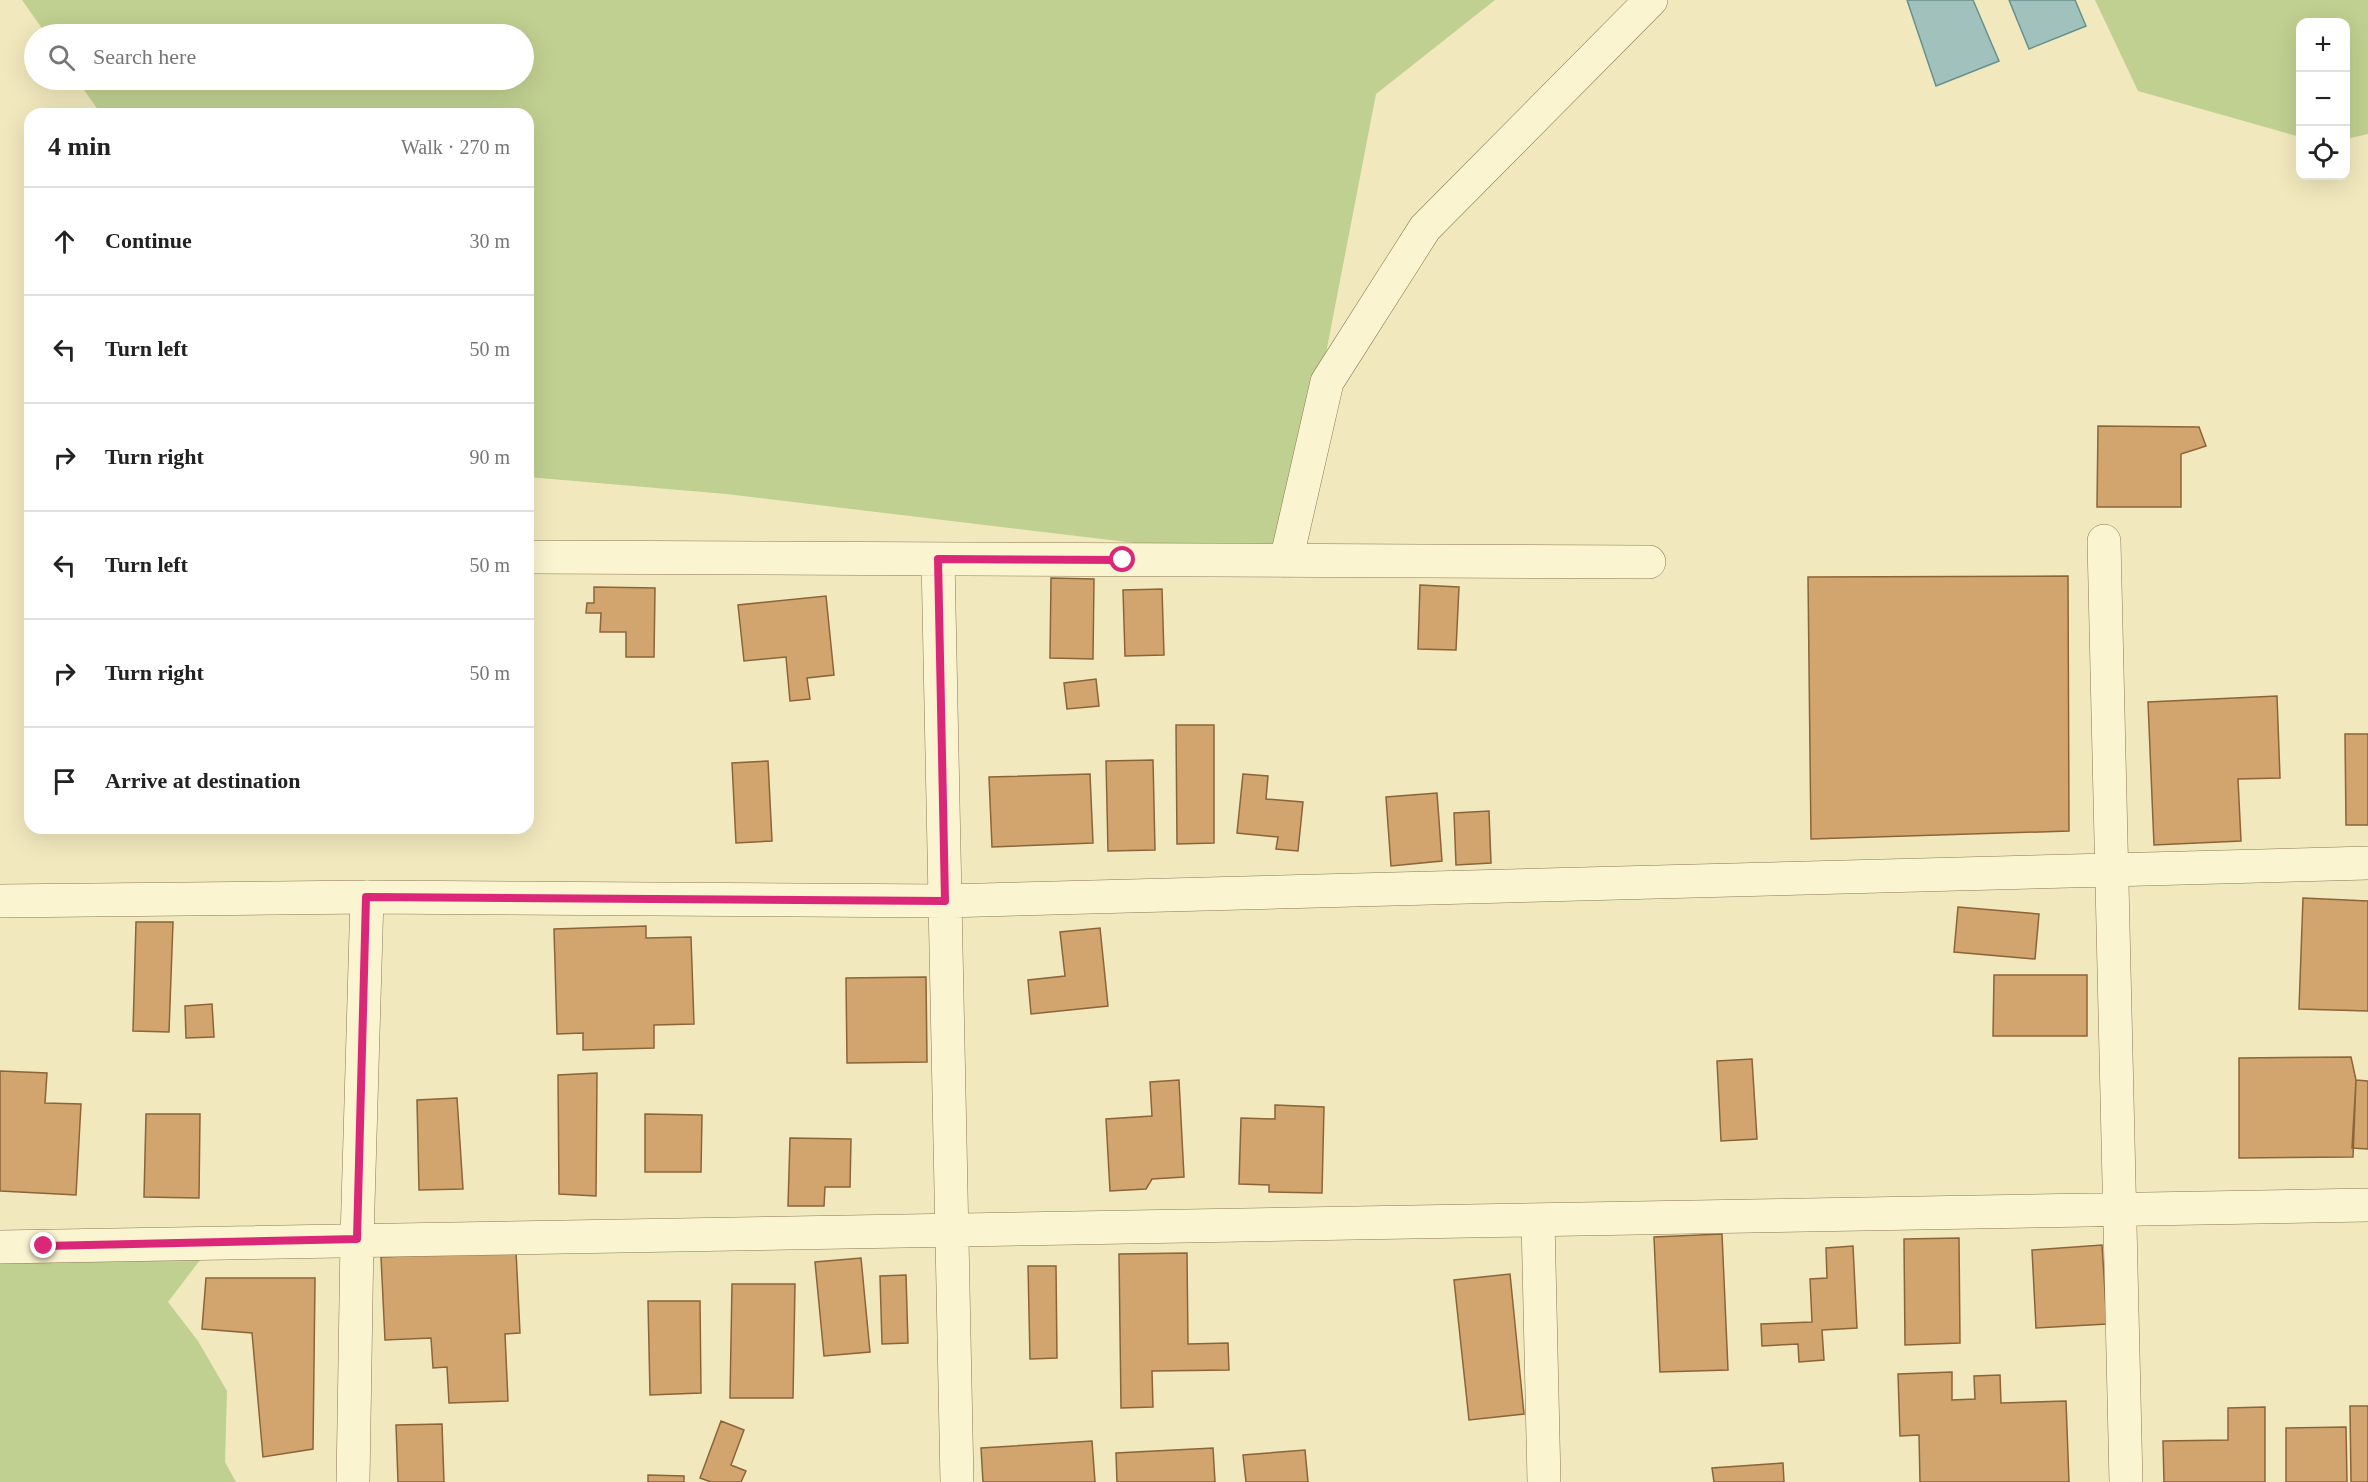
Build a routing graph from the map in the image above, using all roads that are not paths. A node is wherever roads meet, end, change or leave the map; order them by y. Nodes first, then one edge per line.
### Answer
1 (1651, 0) edge
2 (2104, 541) dead end
3 (534, 557) edge
4 (938, 559) junction
5 (1286, 561) junction
6 (1649, 562) dead end
7 (2368, 863) edge
8 (2112, 870) junction
9 (366, 897) junction
10 (0, 901) edge
11 (945, 901) junction
12 (2368, 1205) edge
13 (2120, 1210) junction
14 (1538, 1220) junction
15 (952, 1230) junction
16 (357, 1239) junction
17 (0, 1247) edge
18 (353, 1482) edge
19 (957, 1482) edge
20 (1544, 1482) edge
21 (2126, 1482) edge

1 - 5 street
2 - 8 street
3 - 4 street
4 - 5 street
4 - 11 street
5 - 6 street
7 - 8 street
8 - 11 street
8 - 13 street
9 - 10 street
9 - 11 street
9 - 16 street
11 - 15 street
12 - 13 street
13 - 14 street
13 - 21 street
14 - 15 street
14 - 20 street
15 - 16 street
15 - 19 street
16 - 17 street
16 - 18 street

